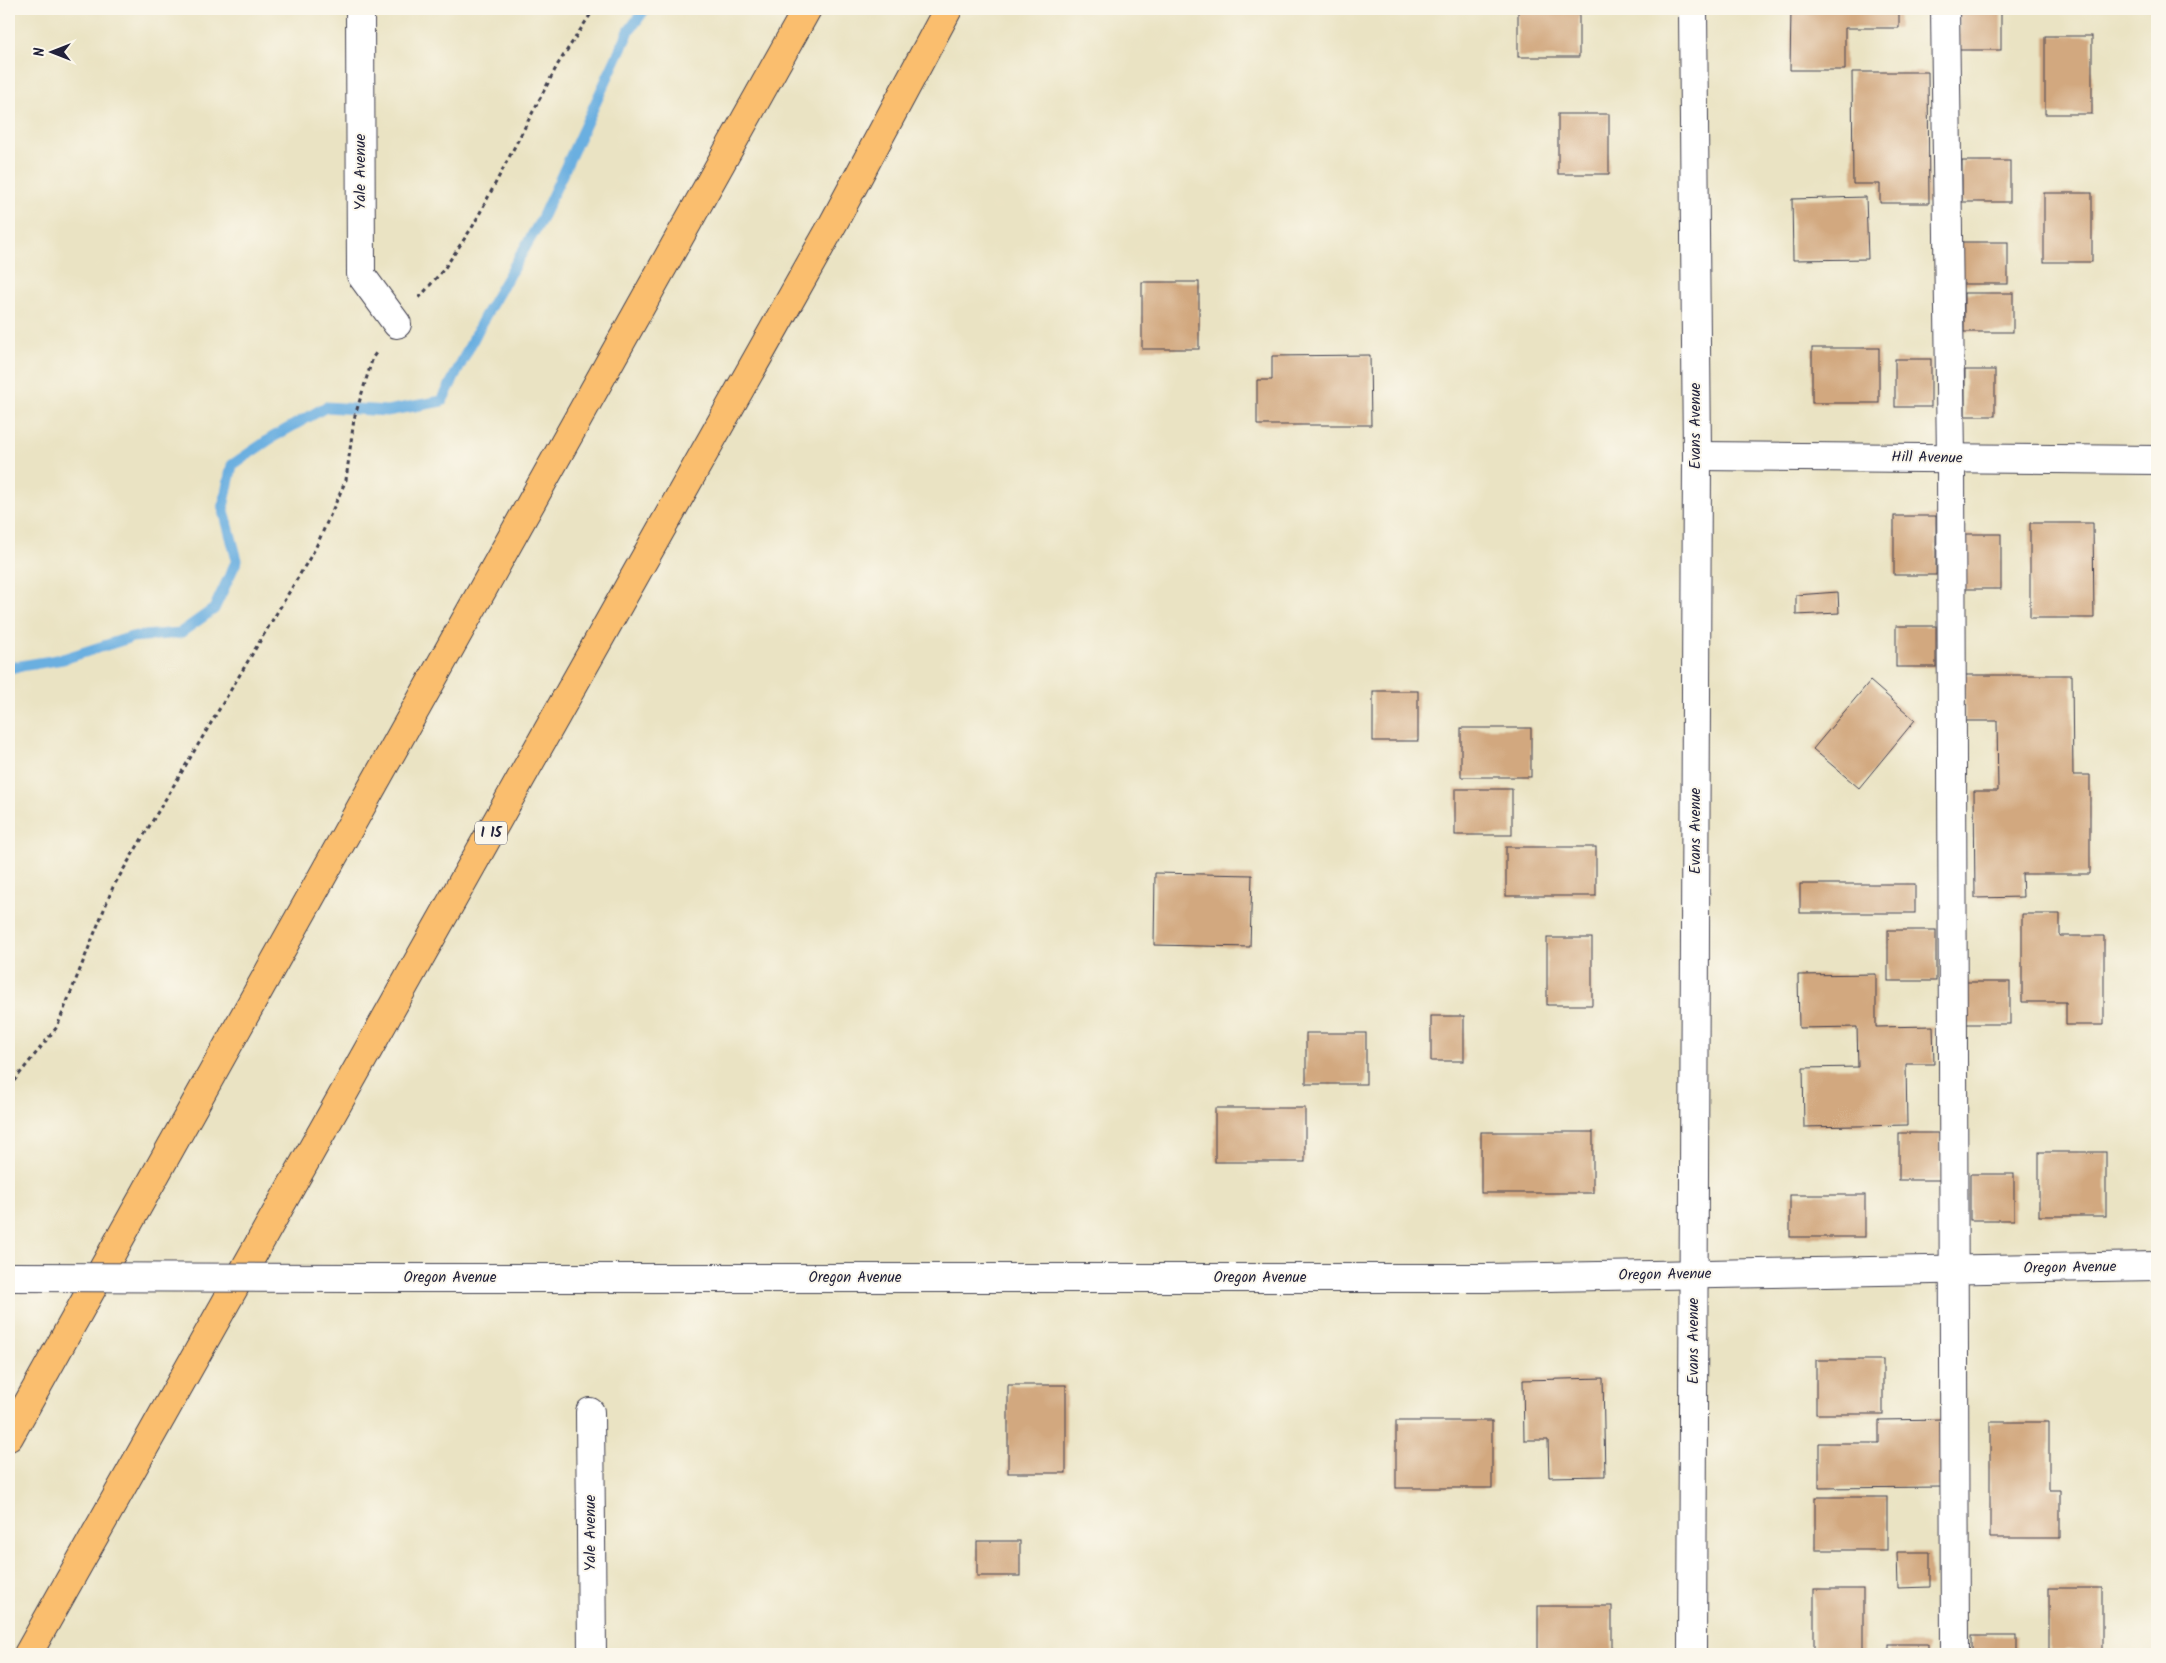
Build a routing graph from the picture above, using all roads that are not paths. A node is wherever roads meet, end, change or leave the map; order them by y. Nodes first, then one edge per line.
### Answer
1 (360, 9) edge
2 (806, 9) edge
3 (948, 9) edge
4 (1693, 9) edge
5 (1944, 9) edge
6 (397, 324) road end
7 (1697, 456) junction
8 (1951, 458) junction
9 (2157, 460) edge
10 (2157, 1266) edge
11 (1954, 1270) junction
12 (1694, 1274) junction
13 (9, 1276) edge
14 (590, 1412) dead end
15 (9, 1437) edge
16 (28, 1654) edge
17 (592, 1654) edge
18 (1692, 1654) edge
19 (1955, 1654) edge

1 - 6 street, Yale Avenue
2 - 15 highway
3 - 16 highway, I 15
4 - 7 street, Evans Avenue
5 - 8 street
7 - 8 street, Hill Avenue
7 - 12 street, Evans Avenue
8 - 9 street, Hill Avenue
8 - 11 street
10 - 11 street, Oregon Avenue
11 - 12 street, Oregon Avenue
11 - 19 street
12 - 13 street, Oregon Avenue, bridge
12 - 18 street, Evans Avenue
14 - 17 street, Yale Avenue

